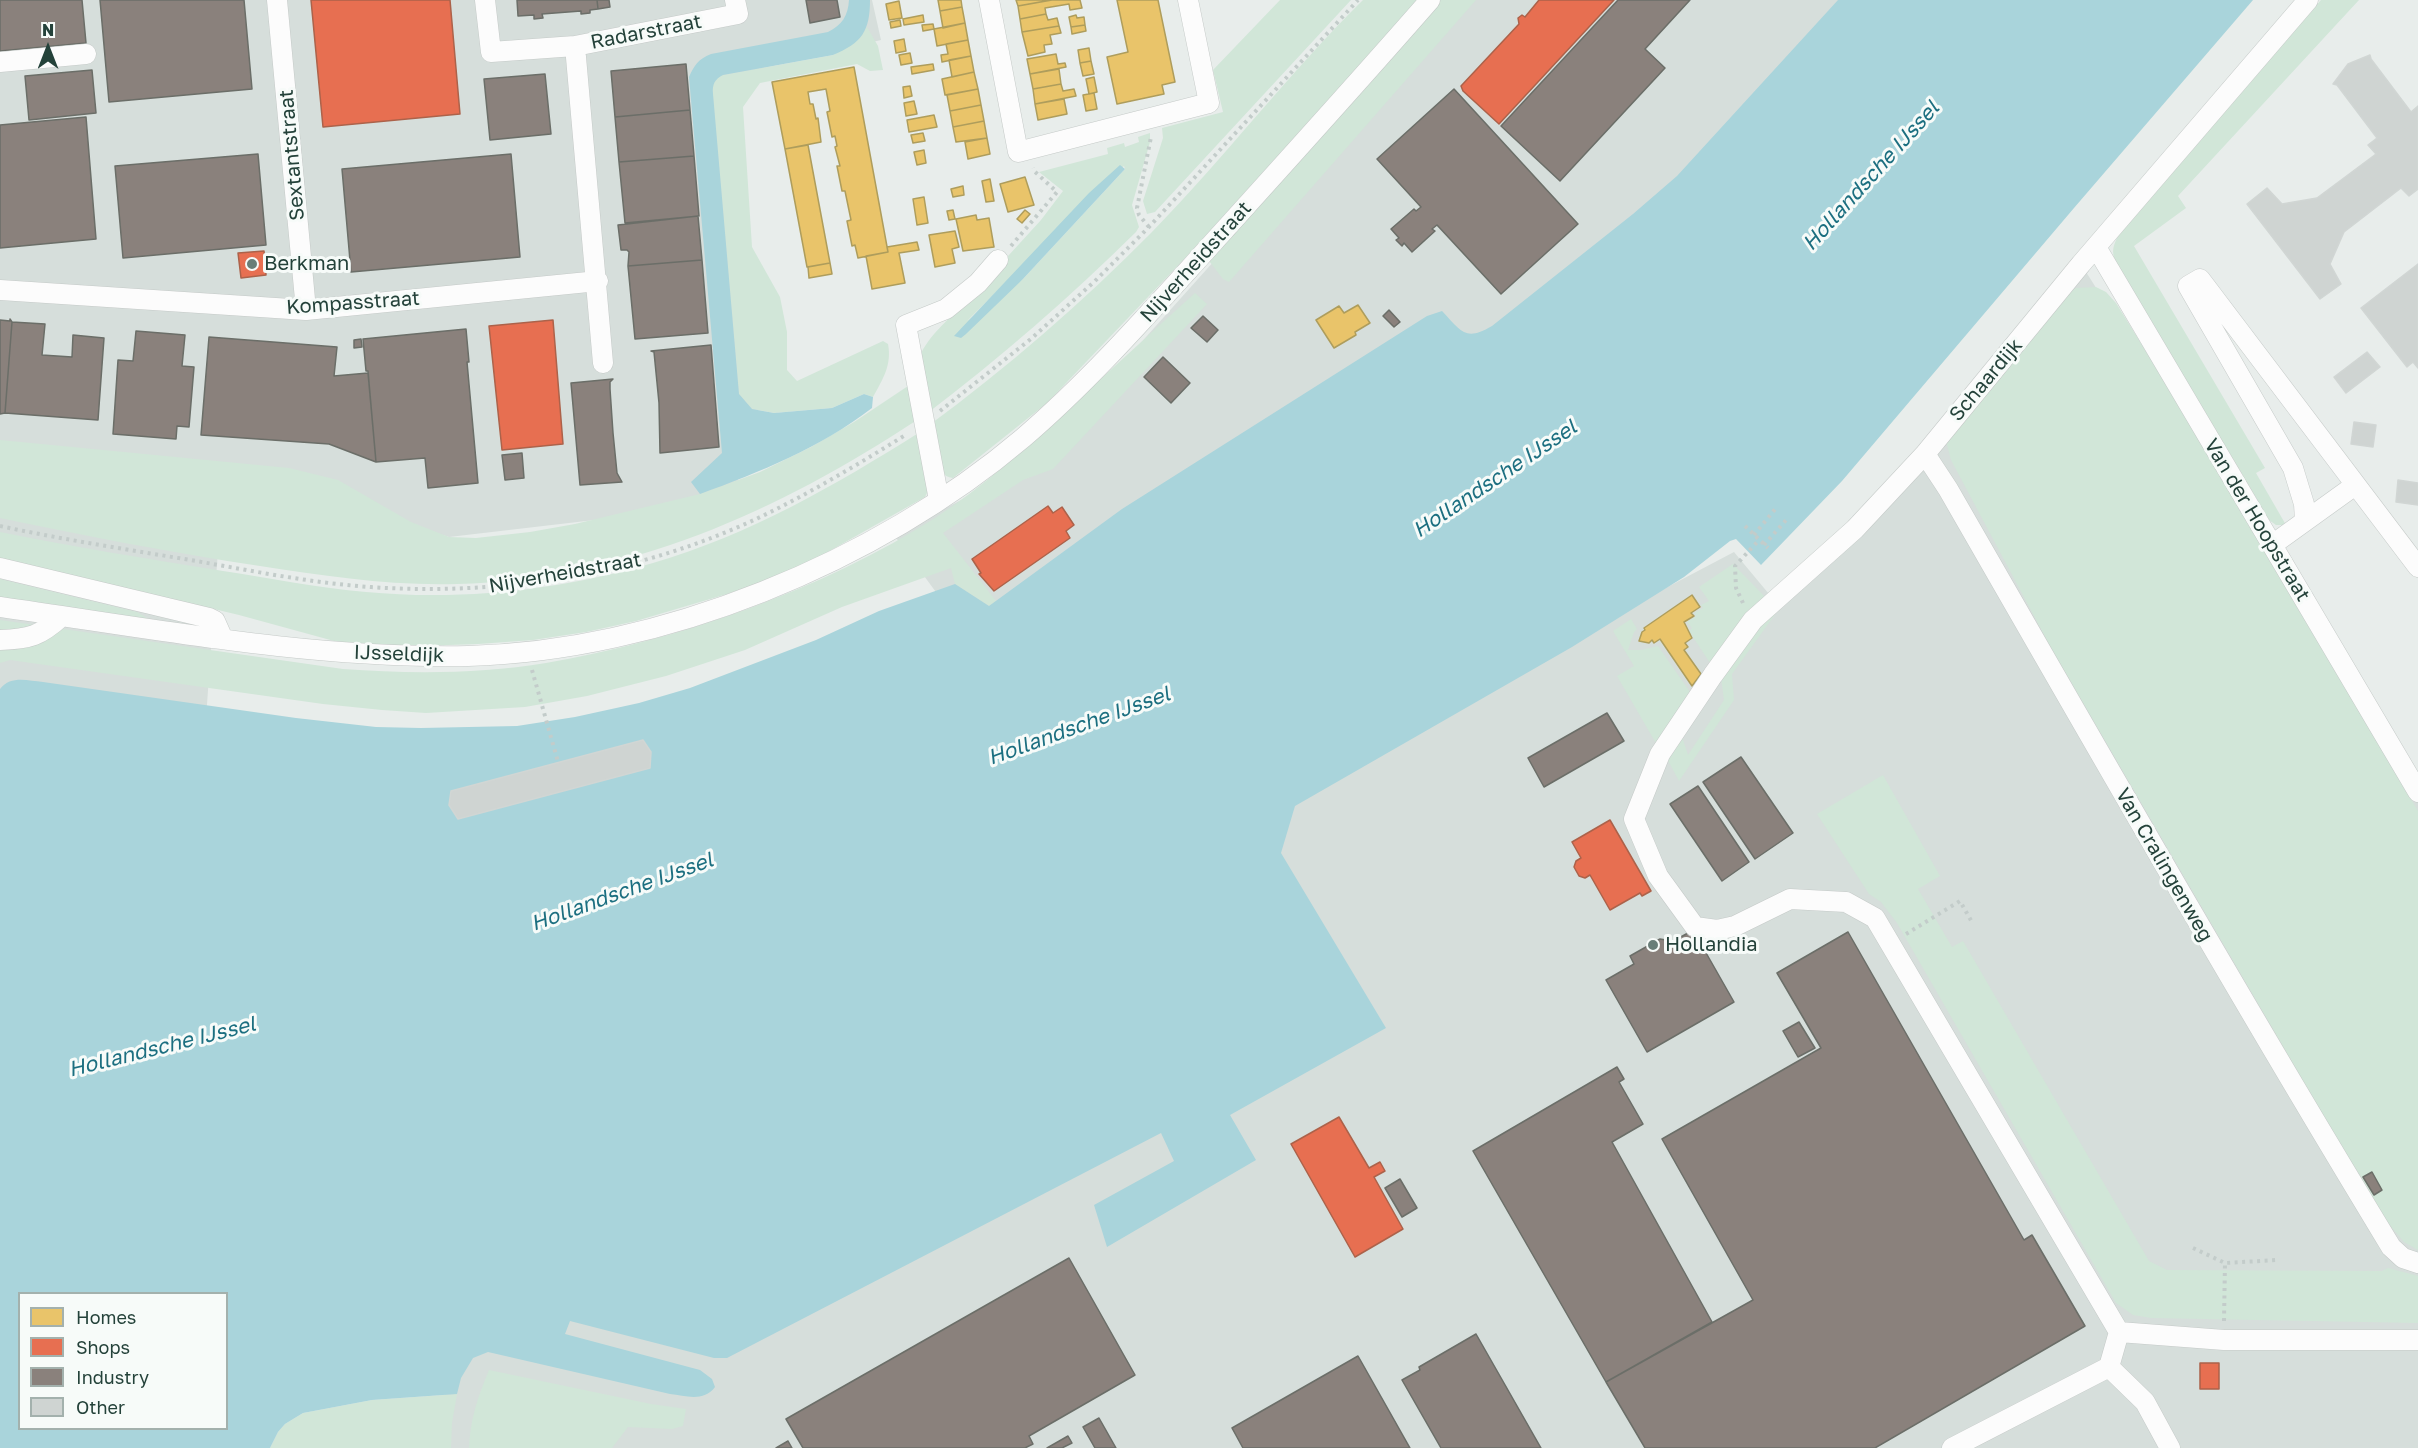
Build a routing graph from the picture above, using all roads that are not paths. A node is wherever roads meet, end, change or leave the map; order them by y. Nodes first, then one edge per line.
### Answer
1 (277, 0) edge
2 (485, 0) edge
3 (735, 0) edge
4 (989, 0) edge
5 (1188, 0) edge
6 (1430, 0) edge
7 (2308, 0) edge
8 (575, 46) junction
9 (86, 54) dead end
10 (0, 62) edge
11 (2096, 247) junction
12 (998, 260) road end
13 (598, 282) junction
14 (0, 290) edge
15 (306, 310) junction
16 (603, 363) dead end
17 (1925, 454) junction
18 (2354, 486) junction
19 (939, 500) junction
20 (2305, 521) junction
21 (2272, 545) junction
22 (2418, 567) edge
23 (0, 568) edge
24 (791, 579) joint
25 (0, 607) edge
26 (62, 616) junction
27 (223, 639) junction
28 (0, 640) edge
29 (2418, 792) edge
30 (2418, 1263) edge
31 (2119, 1332) junction
32 (2418, 1340) edge
33 (2109, 1367) junction
34 (1952, 1448) edge
35 (2170, 1448) edge

1 - 15 street, Sextantstraat
2 - 8 street
3 - 8 street, Radarstraat
4 - 5 street
6 - 19 street, Nijverheidstraat
7 - 11 street, Schaardijk
8 - 13 street
9 - 10 street
11 - 17 street, Schaardijk
11 - 21 street, Van der Hoopstraat
12 - 19 street
13 - 15 street, Kompasstraat
13 - 16 street
14 - 15 street, Kompasstraat
17 - 30 street, Van Cralingenweg
17 - 31 street, Schaardijk
18 - 20 street
18 - 20 street
18 - 22 street
19 - 24 street, Nijverheidstraat
20 - 21 street
21 - 29 street, Van der Hoopstraat
23 - 27 street
24 - 27 street, IJsseldijk
25 - 26 street, IJsseldijk
26 - 27 street, IJsseldijk
26 - 28 street
31 - 32 street
31 - 33 street
33 - 34 street
33 - 35 street

